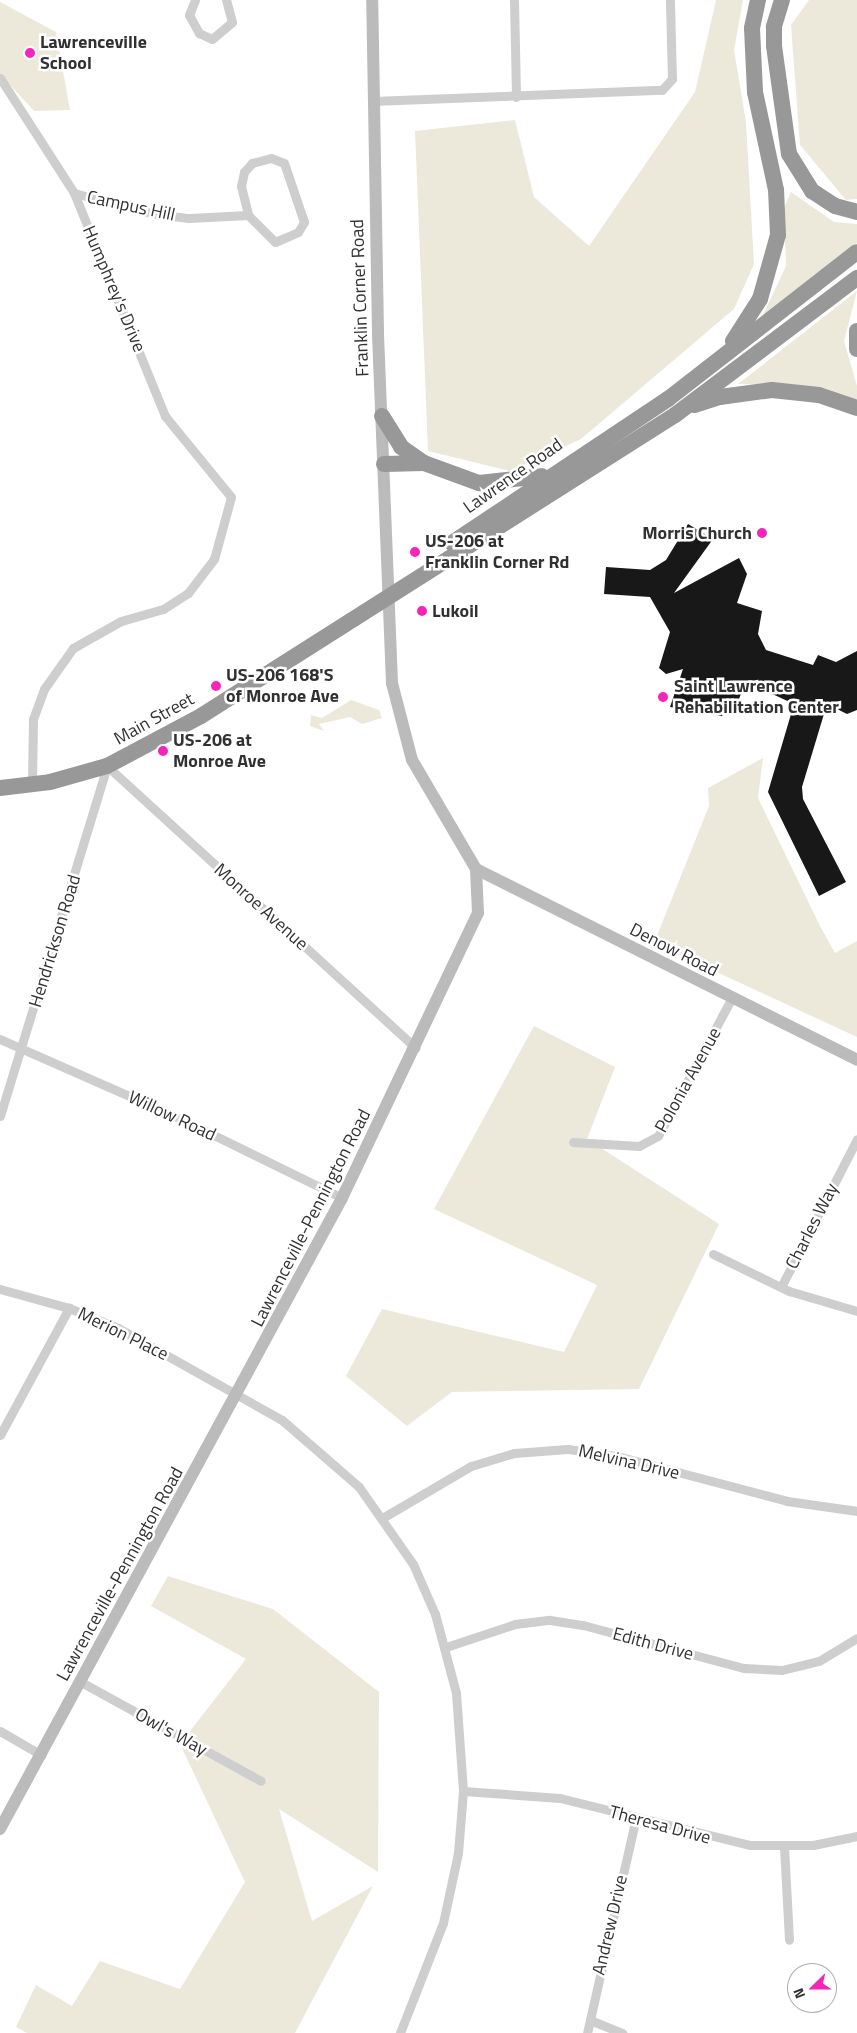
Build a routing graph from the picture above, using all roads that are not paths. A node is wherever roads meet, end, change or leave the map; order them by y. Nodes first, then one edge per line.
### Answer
1 (195, 0) edge
2 (226, 0) edge
3 (372, 0) edge
4 (514, 0) edge
5 (670, 0) edge
6 (758, 0) edge
7 (782, 0) edge
8 (0, 78) edge
9 (516, 96) junction
10 (372, 101) junction
11 (74, 194) junction
12 (857, 212) edge
13 (248, 215) junction
14 (857, 252) edge
15 (857, 278) edge
16 (857, 332) edge
17 (857, 349) edge
18 (668, 399) junction
19 (857, 408) edge
20 (675, 415) junction
21 (382, 416) junction
22 (424, 463) junction
23 (384, 464) junction
24 (552, 474) junction
25 (386, 596) junction
26 (107, 766) junction
27 (32, 785) junction
28 (0, 788) edge
29 (476, 869) junction
30 (731, 999) junction
31 (0, 1039) edge
32 (22, 1047) junction
33 (416, 1048) junction
34 (857, 1060) edge
35 (0, 1116) edge
36 (857, 1139) edge
37 (573, 1142) dead end
38 (342, 1198) junction
39 (713, 1254) dead end
40 (781, 1287) junction
41 (0, 1289) edge
42 (69, 1308) junction
43 (857, 1311) edge
44 (238, 1396) junction
45 (0, 1436) edge
46 (857, 1511) edge
47 (384, 1517) junction
48 (857, 1638) edge
49 (446, 1647) junction
50 (81, 1682) junction
51 (0, 1731) edge
52 (41, 1755) junction
53 (261, 1781) dead end
54 (464, 1791) junction
55 (636, 1818) junction
56 (0, 1829) edge
57 (857, 1836) edge
58 (784, 1847) junction
59 (790, 1940) dead end
60 (590, 2020) junction
61 (400, 2033) edge
62 (587, 2033) edge
63 (622, 2033) edge

1 - 2 street
3 - 10 street, Franklin Corner Road
4 - 9 street
5 - 9 street
6 - 18 highway
7 - 12 highway
8 - 11 street, Humphrey's Drive
9 - 10 street
10 - 21 street, Franklin Corner Road
11 - 13 street, Campus Hill
11 - 27 street, Humphrey's Drive
13 - 13 street
14 - 18 highway, Lawrence Road
15 - 20 highway, Lawrence Road
16 - 17 highway
18 - 24 highway, Lawrence Road
19 - 20 highway
20 - 25 highway, Lawrence Road
21 - 22 highway
21 - 23 street, Franklin Corner Road
22 - 23 highway
22 - 24 highway
23 - 25 street, Franklin Corner Road
24 - 25 highway, Lawrence Road
25 - 26 highway, Main Street
25 - 29 street, Lawrenceville-Pennington Road
26 - 27 highway, Main Street
26 - 32 street, Hendrickson Road
26 - 33 street, Monroe Avenue
27 - 28 highway, Main Street
29 - 30 street, Denow Road
29 - 33 street, Lawrenceville-Pennington Road
30 - 34 street, Denow Road
30 - 37 street, Polonia Avenue
31 - 32 street, Willow Road
32 - 35 street, Hendrickson Road
32 - 38 street, Willow Road
33 - 38 street, Lawrenceville-Pennington Road
36 - 40 street, Charles Way
38 - 44 street, Lawrenceville-Pennington Road
39 - 40 street
40 - 43 street
41 - 42 street, Merion Place
42 - 44 street, Merion Place
42 - 45 street
44 - 47 street, Merion Place
44 - 50 street, Lawrenceville-Pennington Road
46 - 47 street, Melvina Drive
47 - 49 street, Merion Place
48 - 49 street, Edith Drive
49 - 54 street, Merion Place
50 - 52 street, Lawrenceville-Pennington Road
50 - 53 street, Owl's Way
51 - 52 street
52 - 56 street, Lawrenceville-Pennington Road
54 - 55 street, Theresa Drive
54 - 61 street, Merion Place
55 - 58 street, Theresa Drive
55 - 60 street, Andrew Drive
57 - 58 street, Theresa Drive
58 - 59 street
60 - 62 street, Andrew Drive
60 - 63 street

